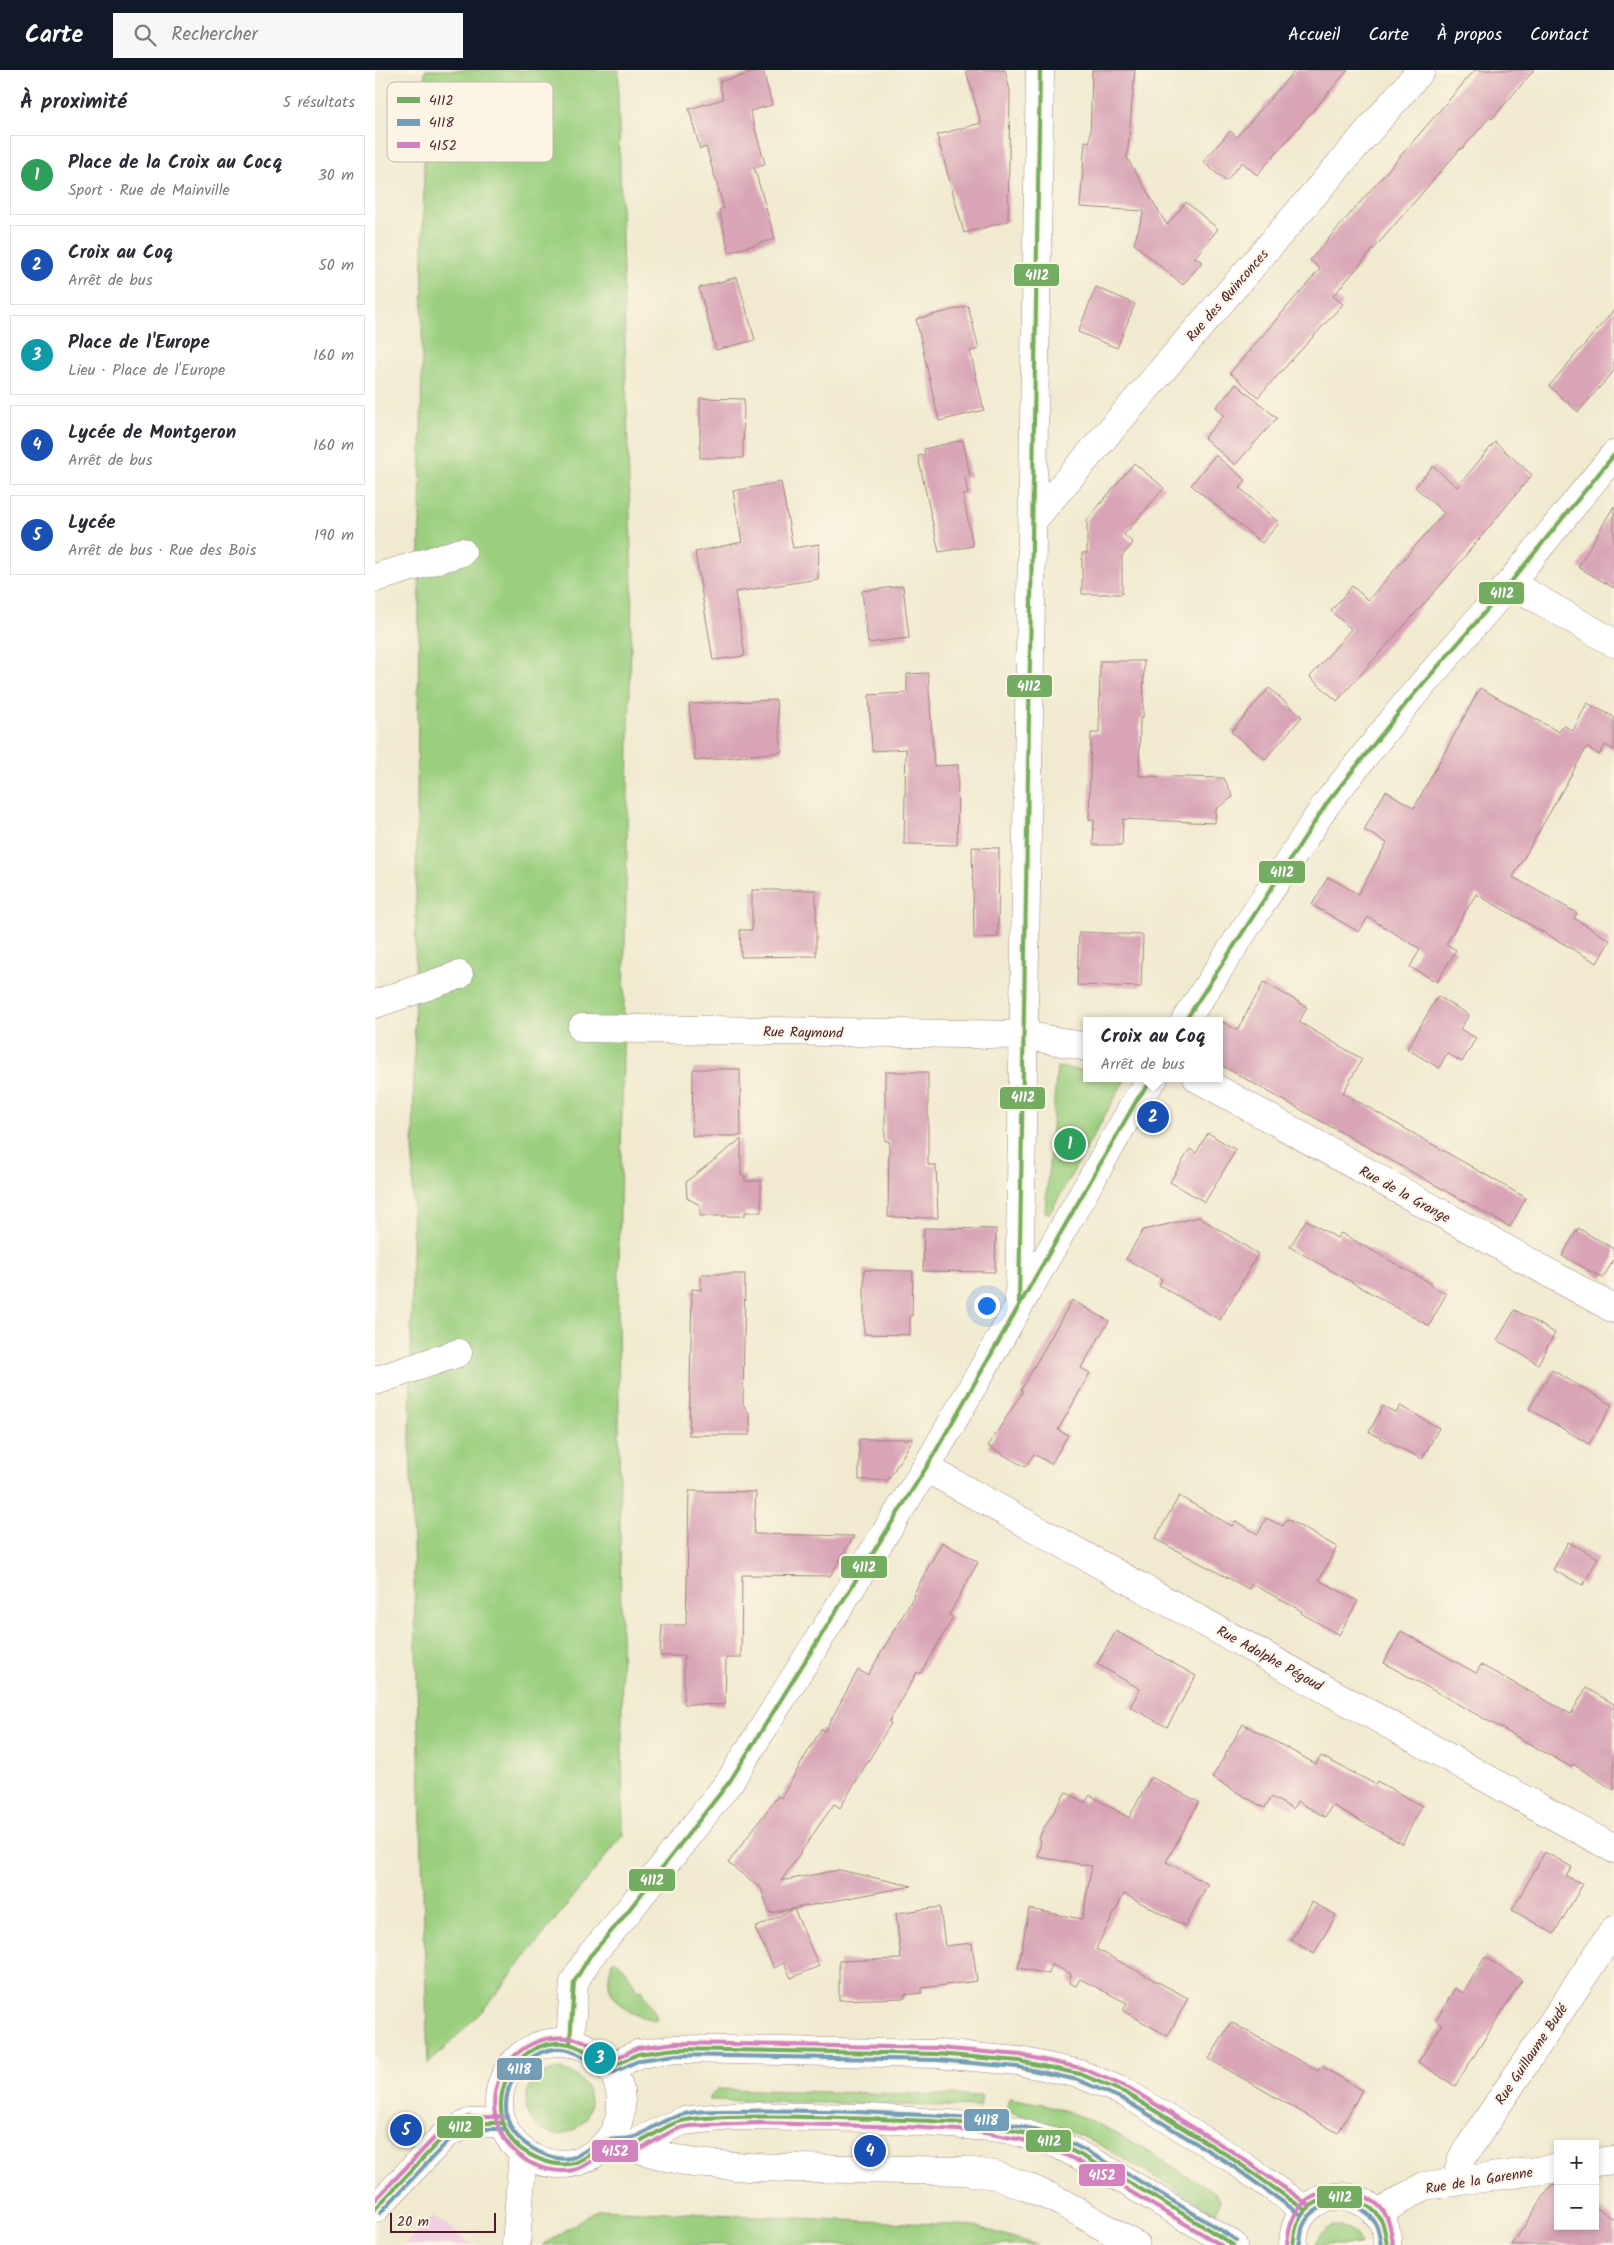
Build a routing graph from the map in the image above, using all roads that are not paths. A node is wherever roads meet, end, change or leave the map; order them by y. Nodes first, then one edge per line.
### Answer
1 (1040, 70) edge
2 (1421, 70) edge
3 (1614, 455) edge
4 (1033, 520) junction
5 (462, 552) dead end
6 (375, 578) edge
7 (1510, 583) junction
8 (1614, 643) edge
9 (459, 975) dead end
10 (375, 1004) edge
11 (1188, 1017) edge
12 (582, 1028) dead end
13 (1025, 1035) junction
14 (1083, 1046) edge
15 (1151, 1082) edge
16 (1204, 1082) edge
17 (1019, 1304) junction
18 (1614, 1309) edge
19 (458, 1353) dead end
20 (375, 1382) edge
21 (926, 1468) junction
22 (1614, 1848) edge
23 (1614, 1930) edge
24 (570, 2043) junction
25 (610, 2068) junction
26 (503, 2123) junction
27 (616, 2147) junction
28 (523, 2151) junction
29 (1614, 2160) edge
30 (1599, 2162) edge
31 (1554, 2169) edge
32 (1456, 2182) junction
33 (375, 2209) edge
34 (1305, 2210) junction
35 (1377, 2214) junction
36 (516, 2245) edge
37 (1135, 2245) edge
38 (1233, 2245) edge
39 (1293, 2245) edge
40 (1387, 2245) edge

1 - 4 street
2 - 4 street, Rue des Quinconces
3 - 7 street
4 - 13 street
5 - 6 street
7 - 8 street
7 - 11 street
9 - 10 street
12 - 13 street, Rue Raymond
13 - 14 street, Rue Raymond
13 - 17 street
15 - 17 street
16 - 18 street, Rue de la Grange
17 - 21 street
19 - 20 street
21 - 22 street, Rue Adolphe Pégoud
21 - 24 street
23 - 32 street, Rue Guillaume Budé
24 - 25 street
24 - 26 street
25 - 27 street
25 - 34 street
26 - 28 street
26 - 33 street
27 - 28 street
27 - 37 street
27 - 38 street
28 - 36 street
29 - 30 street
31 - 32 street, Rue de la Garenne
32 - 35 street, Rue de la Garenne
34 - 35 street
34 - 39 street
35 - 40 street

